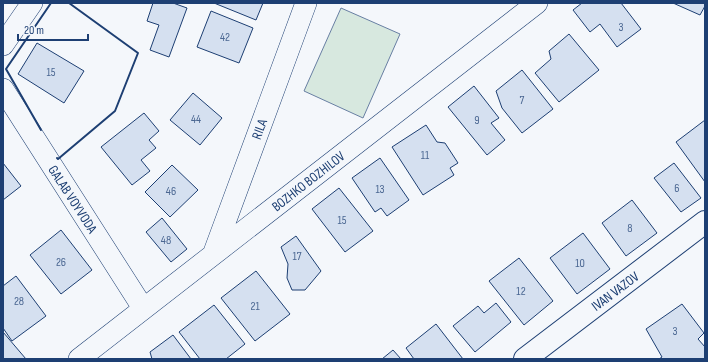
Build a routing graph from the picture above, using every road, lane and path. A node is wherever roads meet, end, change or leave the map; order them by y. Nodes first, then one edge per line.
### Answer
1 (32, 3) edge
2 (306, 3) edge
3 (537, 3) edge
4 (3, 45) edge
5 (3, 90) edge
6 (705, 222) edge
7 (213, 255) junction
8 (143, 308) junction
9 (78, 359) edge
10 (525, 359) edge

1 - 4 street
2 - 7 street, RILA
3 - 7 street, BOZHKO BOZHILOV
5 - 8 street, GALAB VOYVODA
6 - 10 main road, IVAN VAZOV
7 - 8 street, BOZHKO BOZHILOV
8 - 9 street, BOZHKO BOZHILOV

